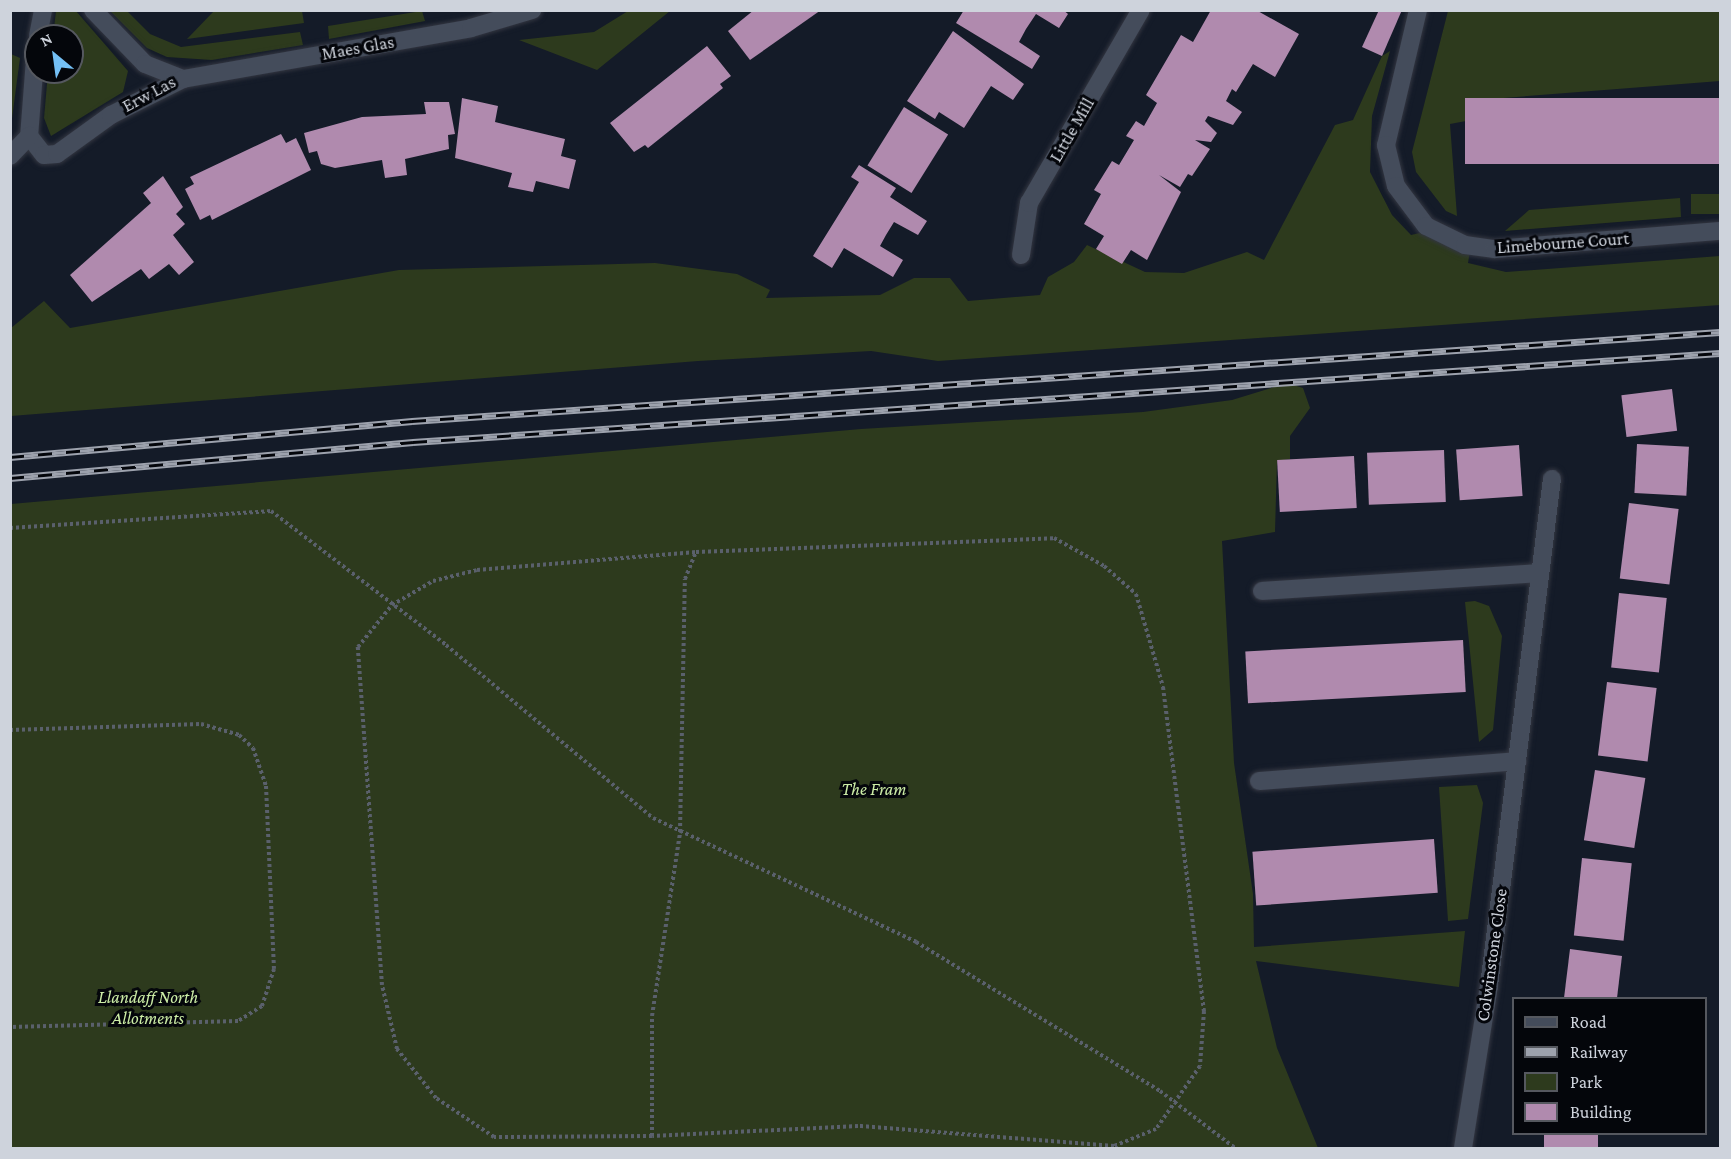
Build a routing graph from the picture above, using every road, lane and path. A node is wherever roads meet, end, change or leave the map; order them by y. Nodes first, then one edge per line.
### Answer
1 (93, 10) edge
2 (532, 10) edge
3 (1141, 10) edge
4 (1418, 10) edge
5 (183, 79) junction
6 (33, 84) edge
7 (29, 136) junction
8 (10, 156) edge
9 (1720, 231) edge
10 (1021, 255) dead end
11 (1552, 479) dead end
12 (10, 528) edge
13 (696, 552) junction
14 (1539, 573) junction
15 (1262, 591) dead end
16 (392, 605) junction
17 (10, 730) edge
18 (1517, 761) junction
19 (1259, 781) dead end
20 (680, 832) junction
21 (10, 1027) edge
22 (1177, 1105) junction
23 (652, 1136) junction
24 (1235, 1149) edge
25 (1463, 1149) edge

1 - 5 street, Erw Las
2 - 5 street, Maes Glas
3 - 10 street, Little Mill
4 - 9 street, Limebourne Court
5 - 7 street, Erw Las
6 - 7 street
7 - 8 street
11 - 14 street, Colwinstone Close
12 - 16 path
13 - 16 path
13 - 20 path
13 - 22 path
14 - 15 street
14 - 18 street, Colwinstone Close
16 - 20 path
16 - 23 path
17 - 21 path
18 - 19 street
18 - 25 street, Colwinstone Close
20 - 22 path
20 - 23 path
22 - 23 path
22 - 24 path

